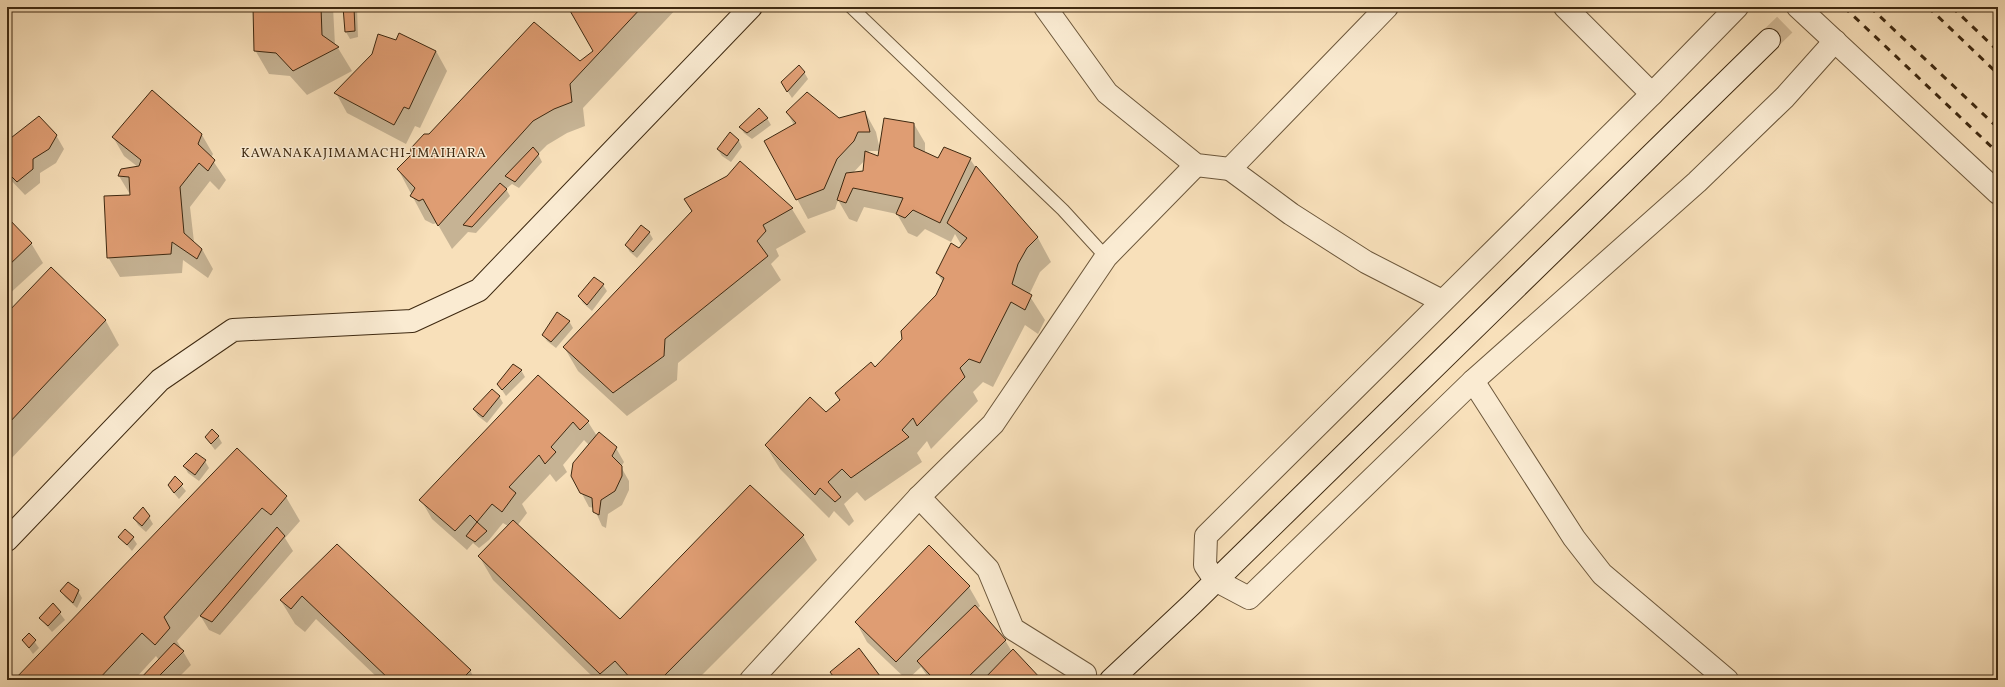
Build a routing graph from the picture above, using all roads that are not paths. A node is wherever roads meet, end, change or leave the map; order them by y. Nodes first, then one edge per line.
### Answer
1 (751, 7) edge
2 (851, 7) edge
3 (1045, 7) edge
4 (1387, 7) edge
5 (1565, 7) edge
6 (1737, 7) edge
7 (1798, 7) edge
8 (1769, 40) tunnel mouth
9 (1835, 41) junction
10 (1652, 94) junction
11 (1196, 164) junction
12 (1230, 169) junction
13 (1998, 193) edge
14 (1106, 257) junction
15 (1442, 301) junction
16 (1472, 381) junction
17 (919, 497) junction
18 (7, 540) edge
19 (1215, 580) junction
20 (1085, 674) dead end
21 (751, 680) edge
22 (1111, 680) edge
23 (1727, 680) edge

1 - 18 street
2 - 14 lane
3 - 11 street
4 - 12 street
5 - 10 street
6 - 10 street
7 - 9 street
8 - 19 street
9 - 13 street
9 - 16 street
10 - 15 street
11 - 12 street
11 - 14 street
12 - 15 street
14 - 17 street
15 - 19 street
16 - 19 street
16 - 23 street
17 - 20 street
17 - 21 street
19 - 22 street

